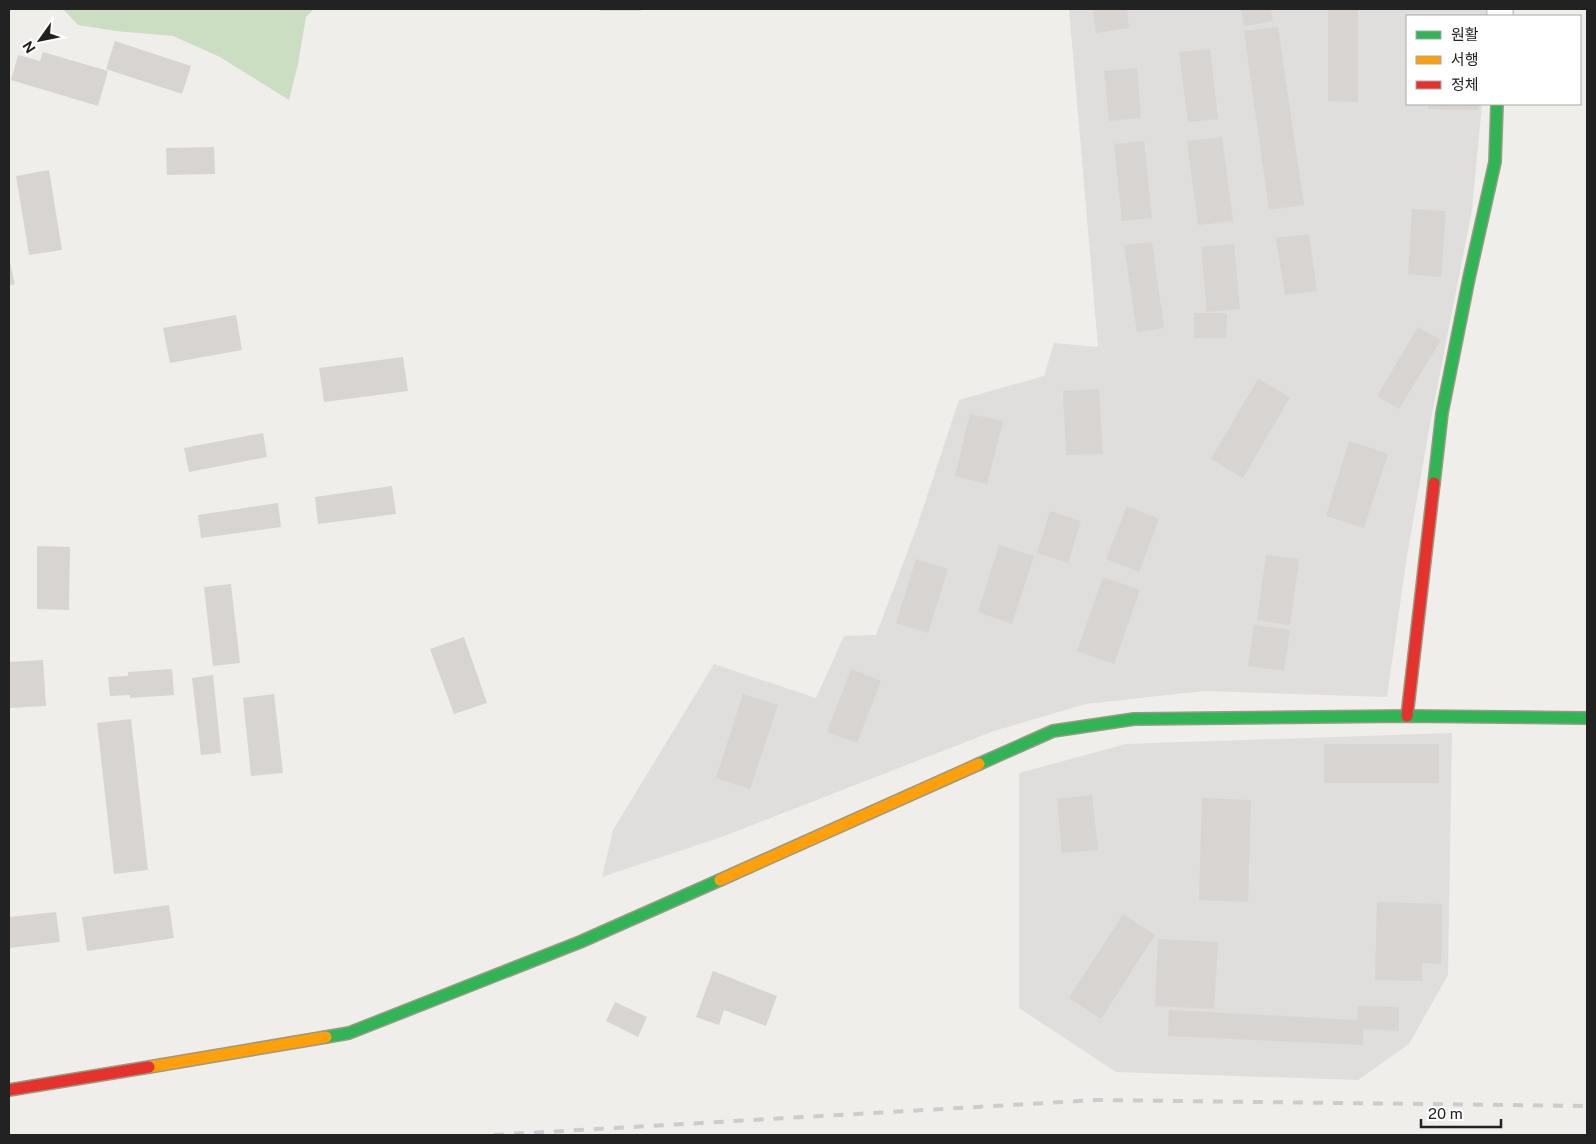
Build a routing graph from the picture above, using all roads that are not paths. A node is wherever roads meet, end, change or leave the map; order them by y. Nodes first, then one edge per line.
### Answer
1 (1497, 105) edge
2 (1408, 716) junction
3 (1587, 718) edge
4 (9, 1090) edge

1 - 2 main road
2 - 3 main road
2 - 4 main road

